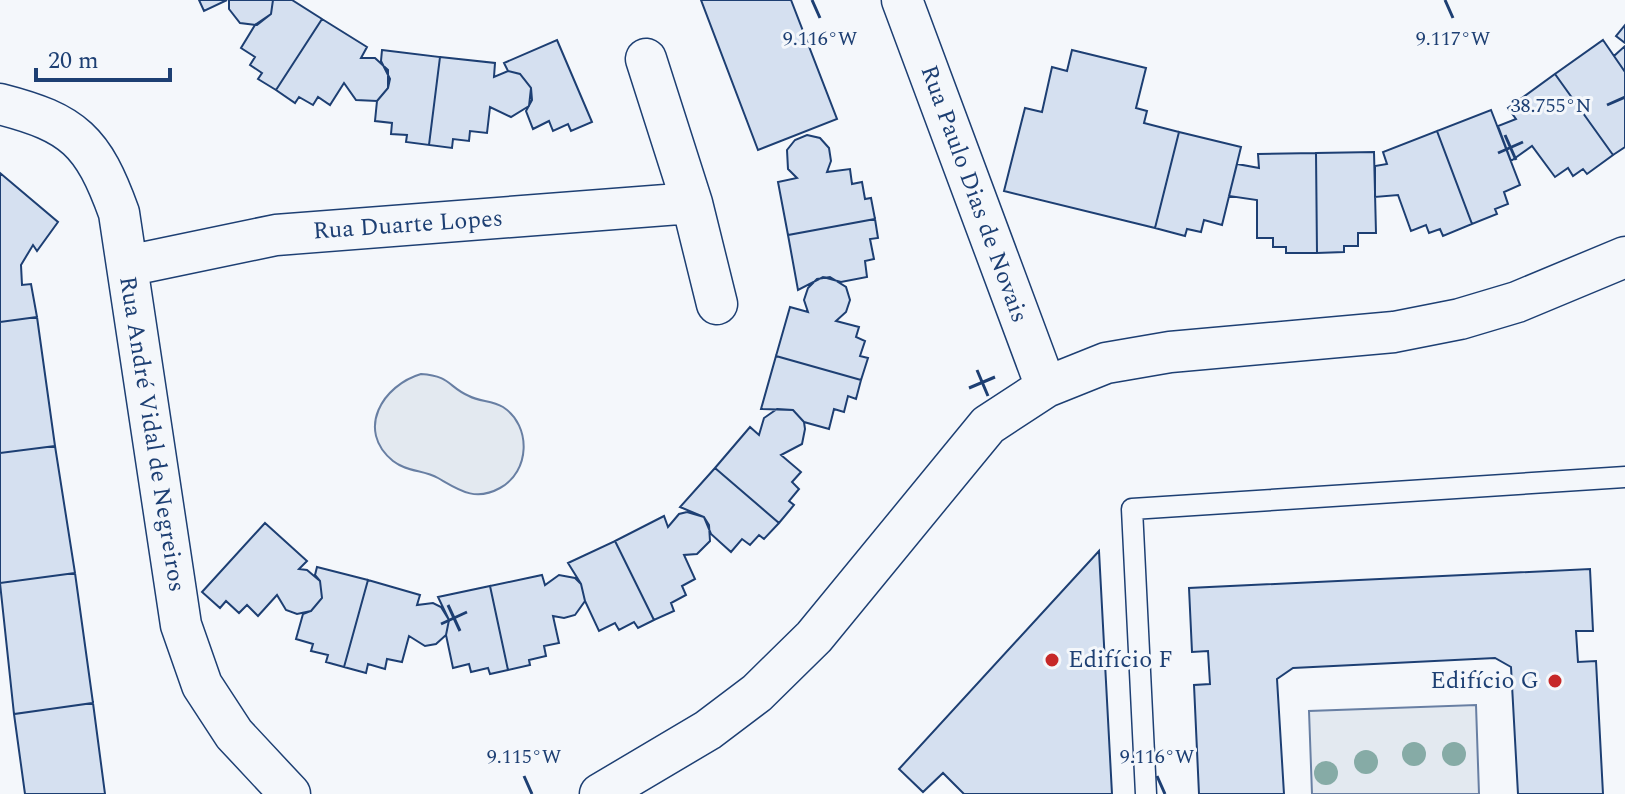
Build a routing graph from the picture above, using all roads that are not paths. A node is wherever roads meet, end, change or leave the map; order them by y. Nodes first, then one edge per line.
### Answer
1 (902, 0) edge
2 (646, 59) dead end
3 (0, 104) edge
4 (692, 203) junction
5 (1625, 257) edge
6 (127, 266) junction
7 (717, 304) dead end
8 (1046, 387) junction
9 (1625, 477) edge
10 (290, 794) edge
11 (600, 794) edge
12 (1146, 794) edge

1 - 8 street, Rua Paulo Dias de Novais
2 - 4 street
3 - 6 street, Rua André Vidal de Negreiros
4 - 6 street, Rua Duarte Lopes
4 - 7 street
5 - 8 street
6 - 10 street, Rua André Vidal de Negreiros
8 - 11 street
9 - 12 lane

